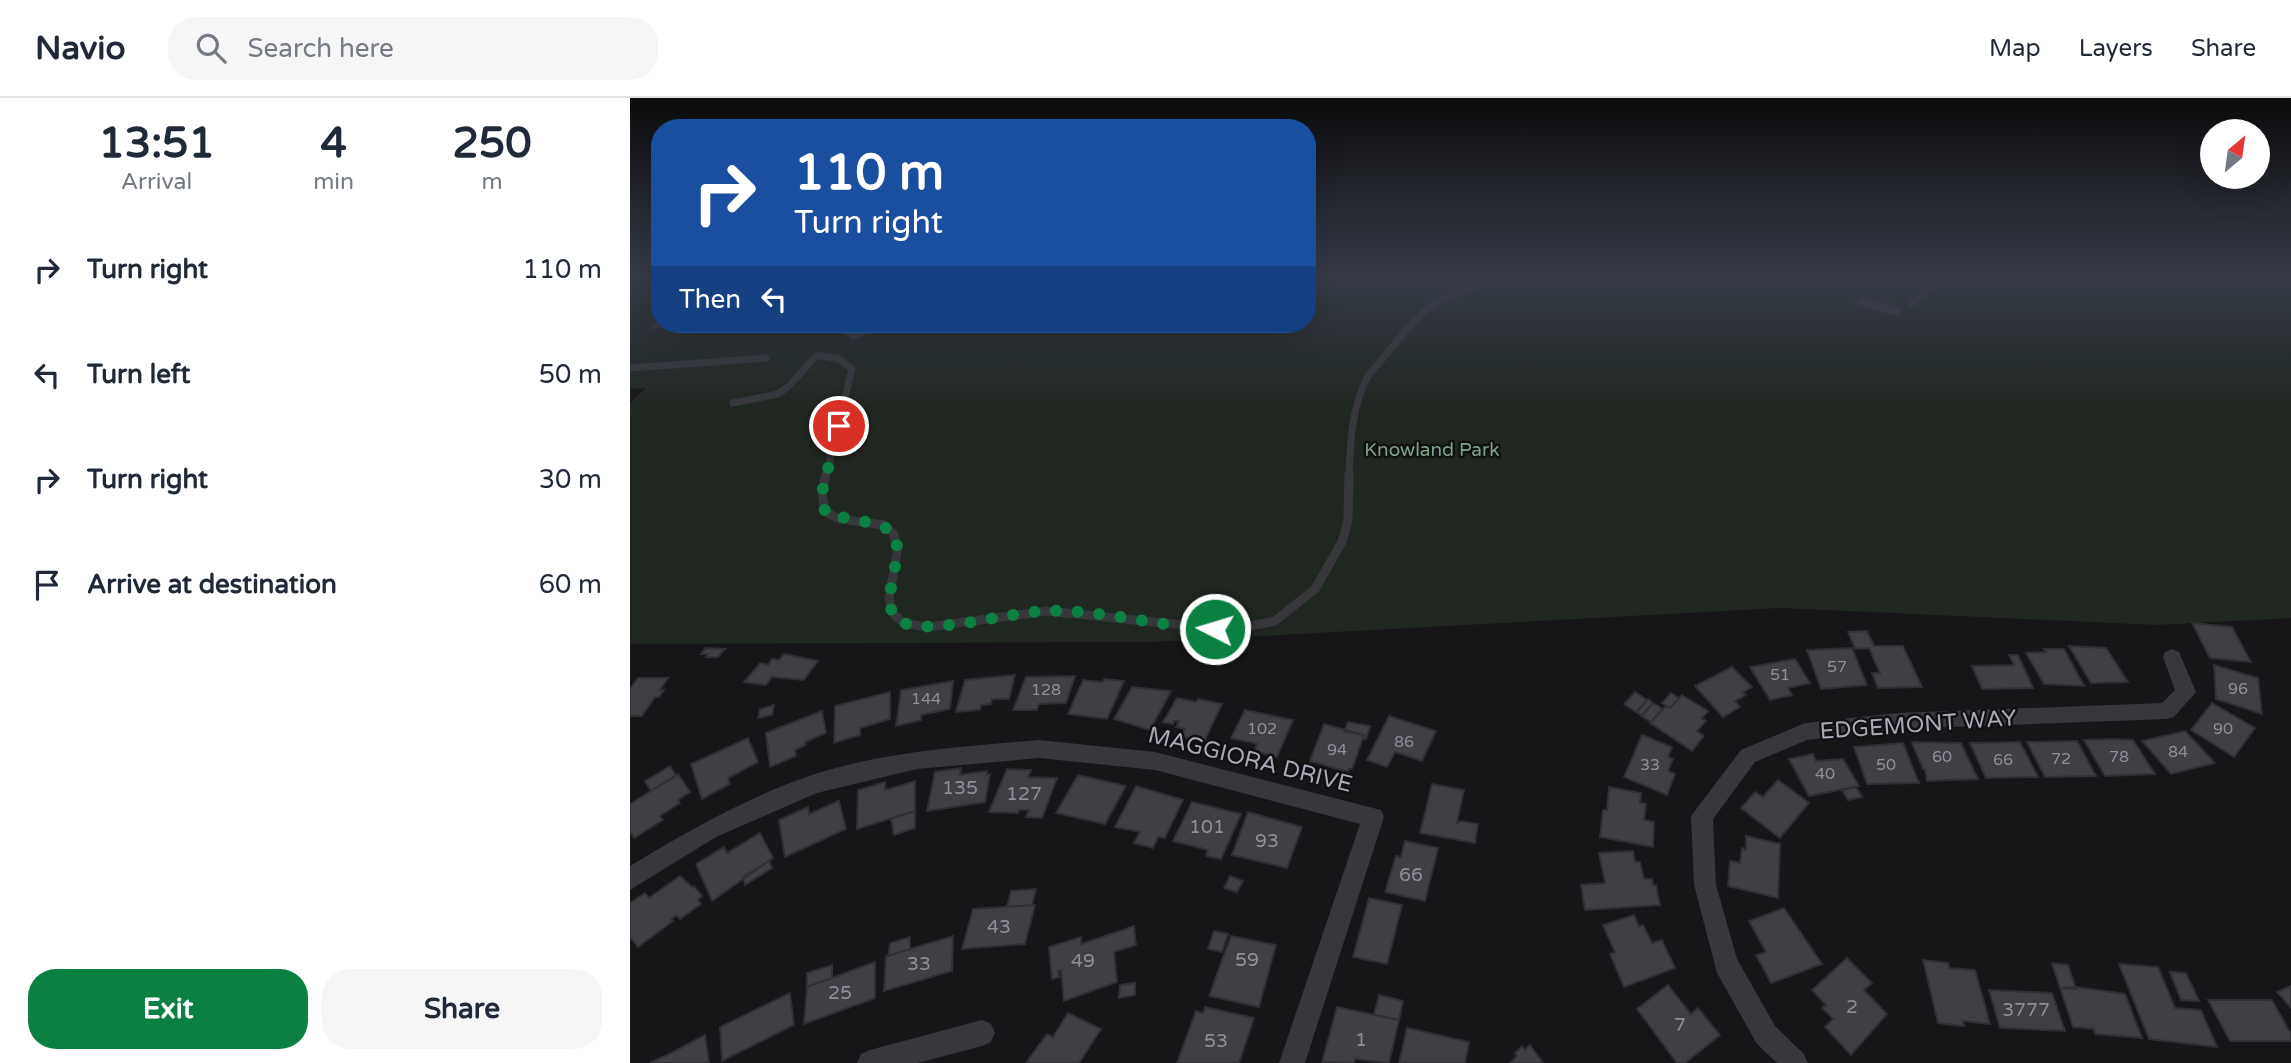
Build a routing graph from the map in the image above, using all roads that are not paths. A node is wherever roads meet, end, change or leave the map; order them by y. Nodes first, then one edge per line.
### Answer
1 (1419, 320) edge
2 (766, 358) dead end
3 (630, 368) edge
4 (733, 403) dead end
5 (2172, 657) dead end
6 (630, 878) edge
7 (982, 1032) dead end
8 (870, 1063) edge
9 (1292, 1063) edge
10 (1795, 1063) edge

1 - 4 lane
2 - 3 lane
5 - 10 street, EDGEMONT WAY
6 - 9 street, MAGGIORA DRIVE
7 - 8 street

